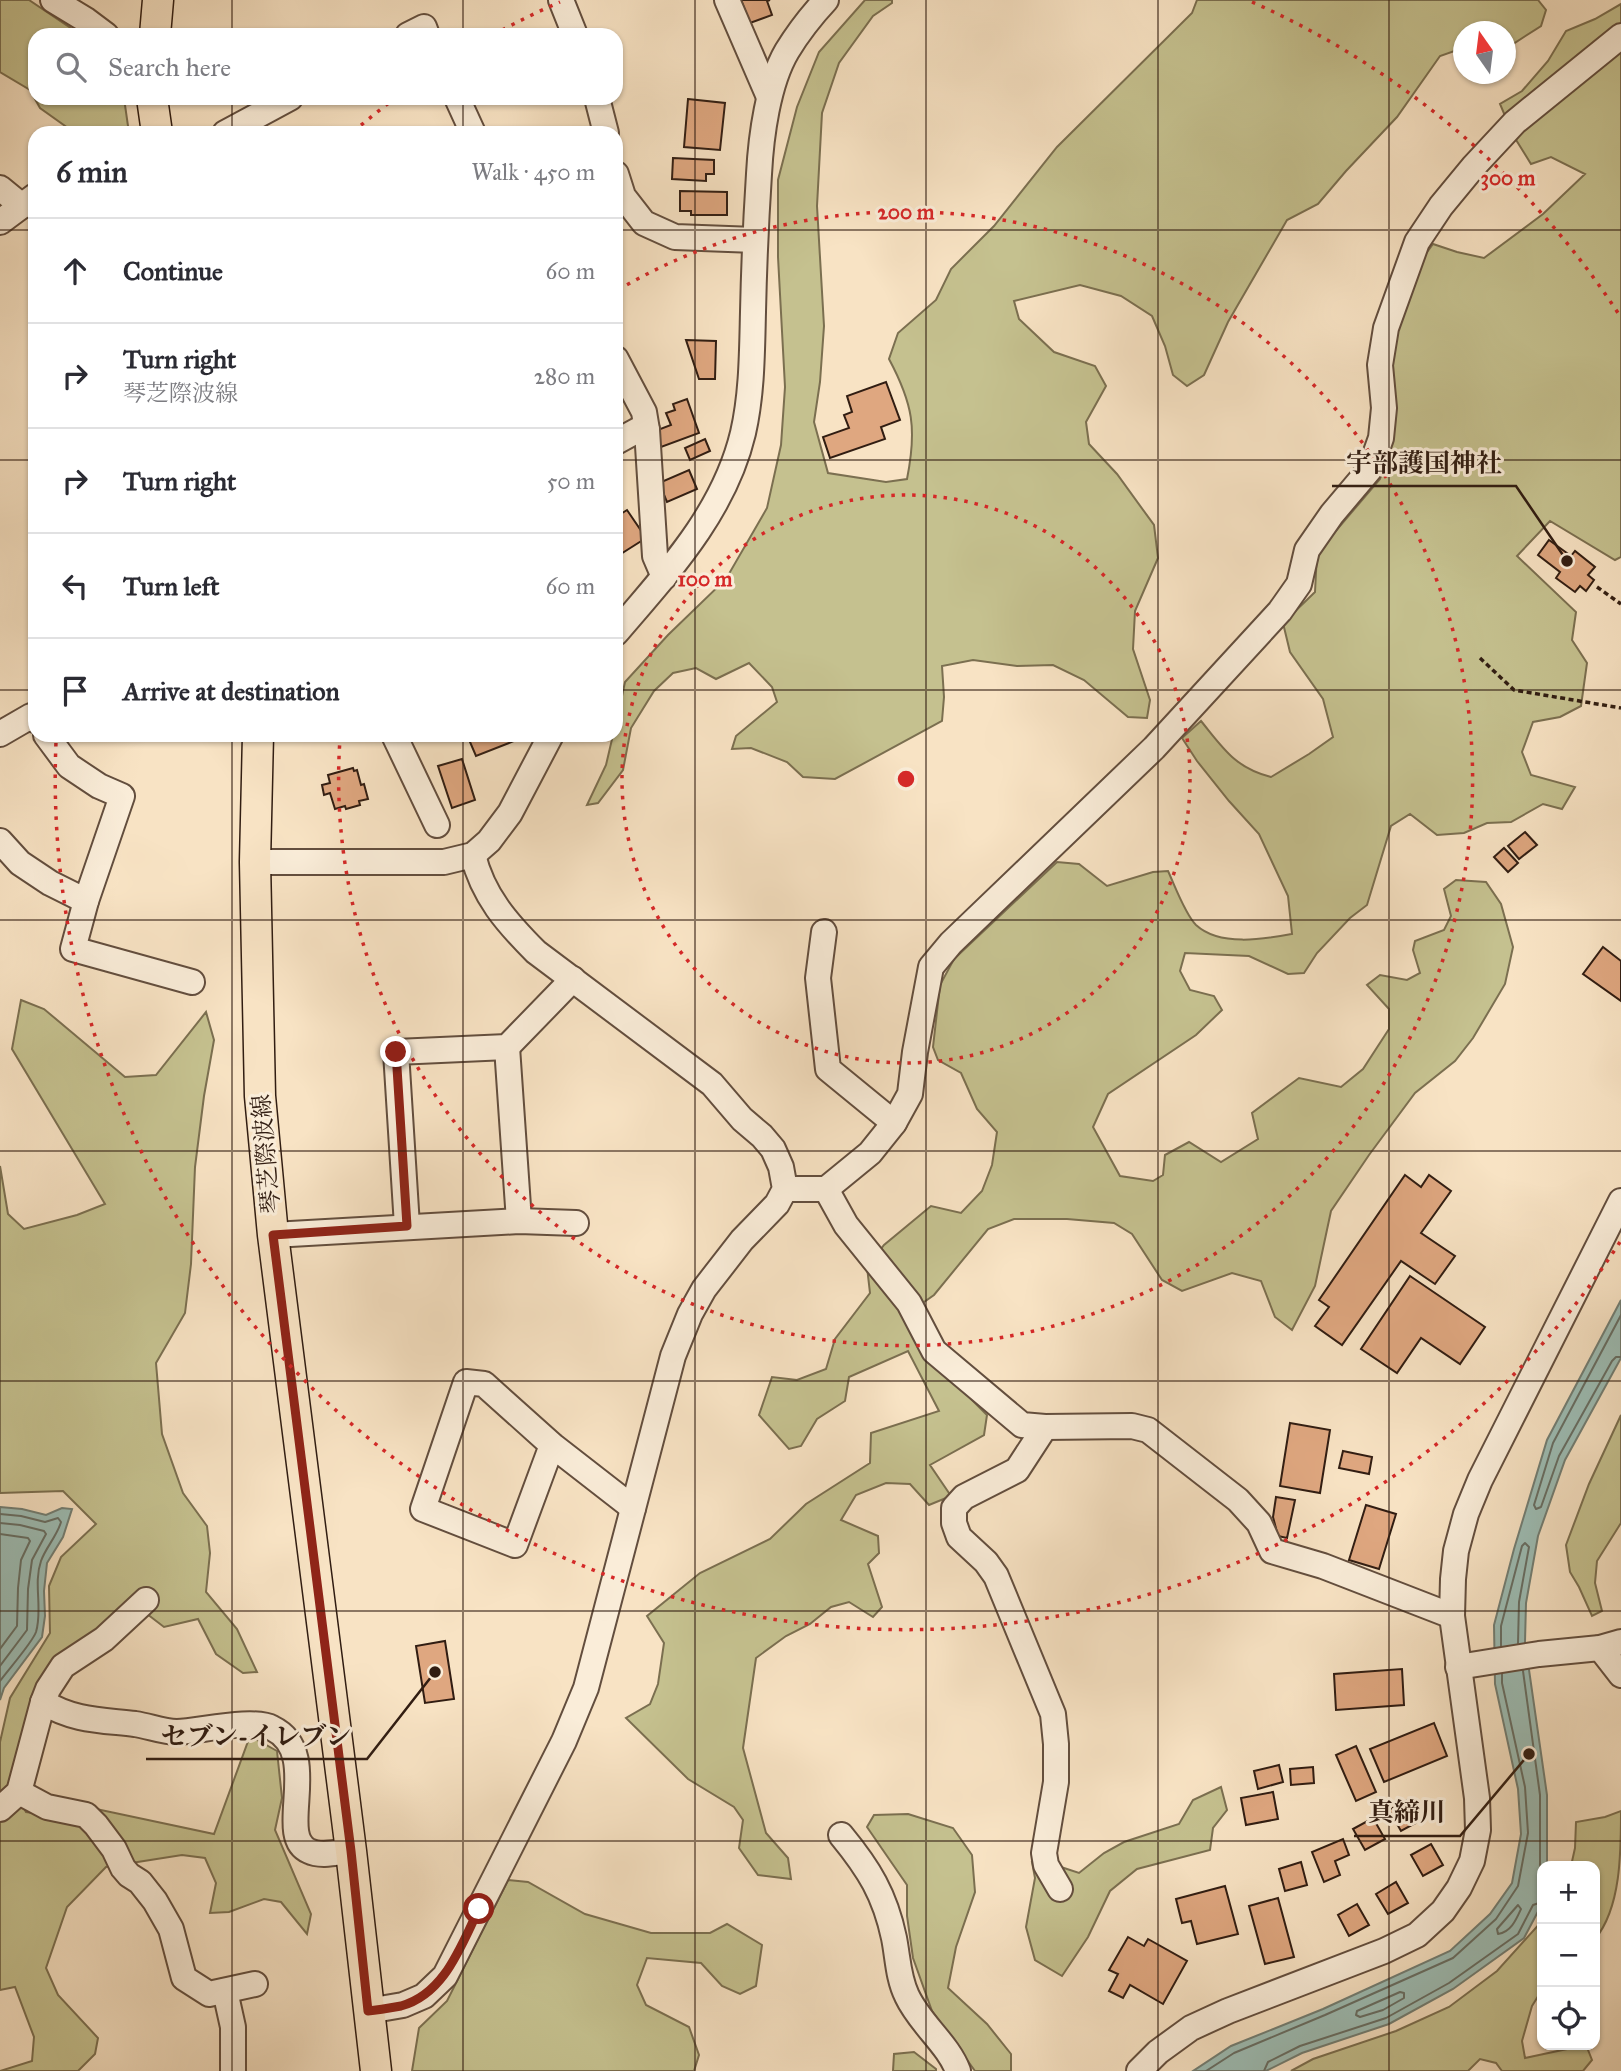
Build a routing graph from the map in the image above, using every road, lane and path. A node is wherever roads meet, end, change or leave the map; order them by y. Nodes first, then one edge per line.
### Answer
1 (53, 0) edge
2 (158, 0) edge
3 (561, 0) edge
4 (727, 0) edge
5 (826, 0) edge
6 (97, 28) edge
7 (156, 28) edge
8 (572, 28) edge
9 (1621, 36) edge
10 (769, 97) junction
11 (153, 105) edge
12 (277, 105) edge
13 (459, 105) edge
14 (599, 105) edge
15 (156, 126) edge
16 (238, 126) edge
17 (466, 126) edge
18 (604, 126) edge
19 (0, 188) edge
20 (623, 196) edge
21 (28, 201) edge
22 (0, 222) edge
23 (755, 240) junction
24 (623, 372) edge
25 (647, 430) junction
26 (623, 438) edge
27 (664, 577) junction
28 (1597, 587) dead end
29 (1621, 604) edge
30 (623, 625) edge
31 (1480, 658) dead end
32 (1621, 708) edge
33 (28, 724) edge
34 (0, 734) edge
35 (52, 742) edge
36 (258, 742) edge
37 (397, 742) edge
38 (547, 742) edge
39 (437, 825) dead end
40 (0, 841) edge
41 (473, 855) junction
42 (255, 862) junction
43 (86, 901) junction
44 (824, 932) dead end
45 (573, 979) junction
46 (192, 982) dead end
47 (507, 1048) junction
48 (894, 1124) junction
49 (785, 1189) junction
50 (826, 1189) junction
51 (1621, 1201) edge
52 (519, 1222) junction
53 (576, 1223) dead end
54 (407, 1226) junction
55 (273, 1235) junction
56 (1045, 1427) junction
57 (552, 1445) junction
58 (633, 1508) junction
59 (146, 1600) dead end
60 (1452, 1616) junction
61 (1610, 1645) edge
62 (1465, 1666) junction
63 (1621, 1675) edge
64 (43, 1702) junction
65 (19, 1792) junction
66 (0, 1809) edge
67 (841, 1835) dead end
68 (351, 1851) junction
69 (1060, 1889) dead end
70 (255, 1984) dead end
71 (225, 1991) junction
72 (368, 2011) junction
73 (233, 2071) edge
74 (376, 2071) edge
75 (958, 2071) edge
76 (1139, 2071) edge

1 - 6 street
2 - 7 main road
3 - 8 street
4 - 10 street
5 - 10 street
9 - 48 street
10 - 23 street
11 - 15 main road
12 - 16 street
13 - 17 street
14 - 18 street
19 - 21 street
20 - 23 street
21 - 22 street
23 - 27 street
24 - 25 street
25 - 26 street
25 - 27 street
27 - 30 street
28 - 29 path
31 - 32 path
33 - 34 street
35 - 43 street
36 - 42 main road, 琴芝際波線
37 - 39 street
38 - 41 street
40 - 43 street
41 - 42 street
41 - 45 street
42 - 55 main road, 琴芝際波線
43 - 46 street
44 - 48 street
45 - 47 street
45 - 49 street
47 - 52 street
47 - 54 street
48 - 50 street
49 - 50 street
49 - 58 street
50 - 56 street
51 - 60 street
52 - 53 street
52 - 54 street
54 - 55 street
55 - 68 main road, 琴芝際波線
56 - 60 street
56 - 69 street
57 - 57 street
57 - 58 street
58 - 72 street
59 - 64 street
60 - 62 street
61 - 62 street
61 - 63 street
62 - 76 street
64 - 65 street
64 - 68 street
65 - 66 street
65 - 71 street
67 - 75 street
68 - 72 main road, 琴芝際波線
70 - 71 street
71 - 73 street
72 - 74 main road, 琴芝際波線

